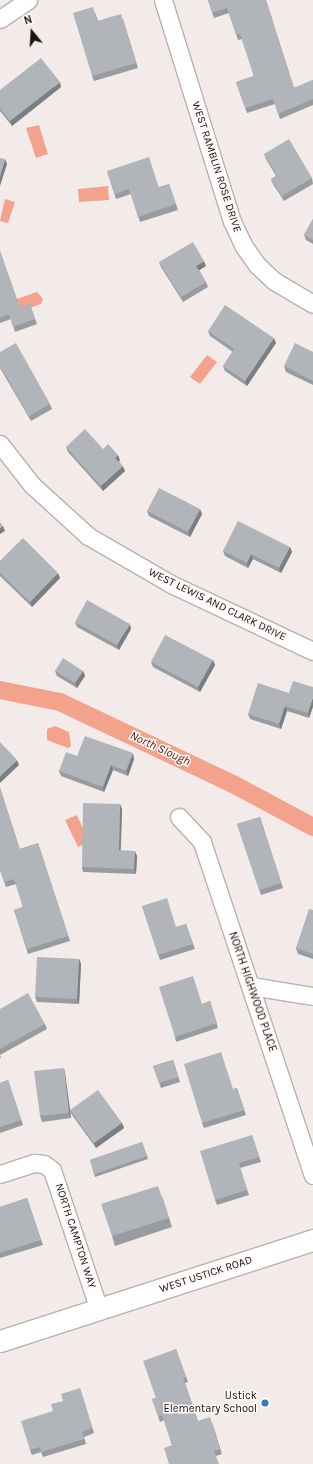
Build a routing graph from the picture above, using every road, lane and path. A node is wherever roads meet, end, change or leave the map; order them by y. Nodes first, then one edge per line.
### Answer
1 (28, 0) edge
2 (162, 0) edge
3 (0, 19) edge
4 (313, 304) edge
5 (0, 444) edge
6 (313, 651) edge
7 (179, 817) dead end
8 (251, 986) junction
9 (313, 996) edge
10 (0, 1174) edge
11 (313, 1174) edge
12 (313, 1240) edge
13 (99, 1310) junction
14 (0, 1341) edge

1 - 3 street
2 - 4 street, WEST RAMBLIN ROSE DRIVE
5 - 6 street, WEST LEWIS AND CLARK DRIVE
7 - 8 street, NORTH HIGHWOOD PLACE
8 - 9 street
8 - 11 street, NORTH HIGHWOOD PLACE
10 - 13 street, NORTH CAMPTON WAY
12 - 13 main road, WEST USTICK ROAD
13 - 14 main road, WEST USTICK ROAD

